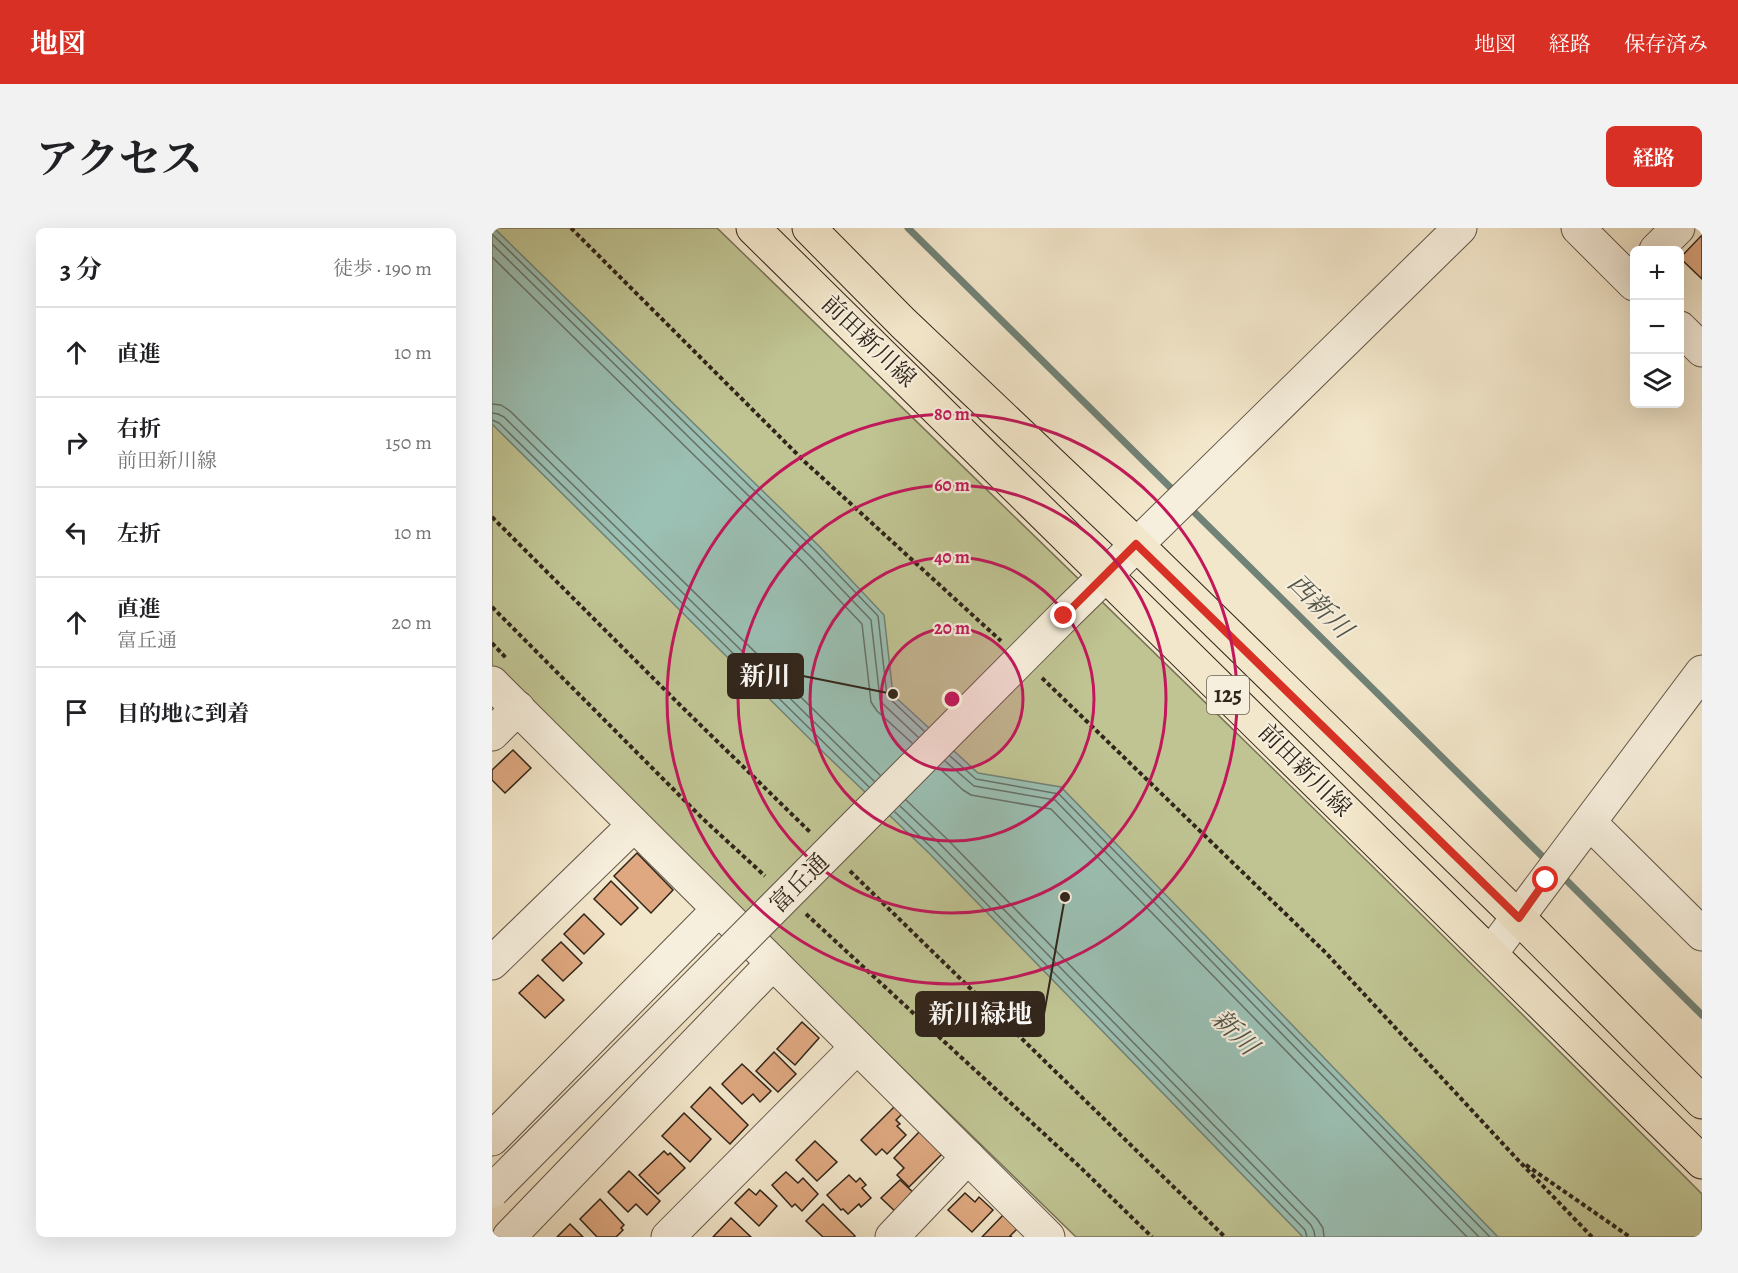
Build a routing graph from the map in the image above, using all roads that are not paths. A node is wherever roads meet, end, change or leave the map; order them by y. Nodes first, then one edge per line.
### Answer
1 (753, 228) edge
2 (809, 228) edge
3 (1460, 228) edge
4 (1578, 228) edge
5 (1678, 228) edge
6 (1660, 246) edge
7 (1630, 275) edge
8 (1684, 332) edge
9 (1702, 350) edge
10 (1136, 544) junction
11 (1106, 574) junction
12 (1702, 672) edge
13 (492, 683) edge
14 (518, 708) junction
15 (492, 734) edge
16 (634, 825) junction
17 (1584, 830) junction
18 (718, 910) junction
19 (1519, 918) junction
20 (1702, 934) edge
21 (1491, 953) junction
22 (492, 963) edge
23 (772, 963) junction
24 (857, 1047) junction
25 (1702, 1102) edge
26 (492, 1139) edge
27 (968, 1157) junction
28 (1702, 1162) edge
29 (492, 1191) edge
30 (509, 1237) edge
31 (668, 1237) edge
32 (892, 1237) edge
33 (1048, 1237) edge

1 - 11 main road, 前田新川線 / 125
2 - 10 main road, 前田新川線 / 125
3 - 10 street, 富丘通
4 - 7 street
5 - 6 street
8 - 9 street
10 - 11 street, 富丘通
10 - 19 main road, 前田新川線 / 125
11 - 21 main road, 前田新川線 / 125
11 - 29 street, 富丘通, bridge
12 - 17 street
13 - 14 street
14 - 15 street
14 - 16 street
16 - 18 street
16 - 22 street
17 - 19 street
17 - 20 street
18 - 23 street
18 - 26 street
19 - 21 street
19 - 25 main road, 前田新川線 / 125
21 - 28 main road, 前田新川線 / 125
23 - 24 street
23 - 30 street
24 - 27 street
24 - 31 street
27 - 32 street
27 - 33 street

